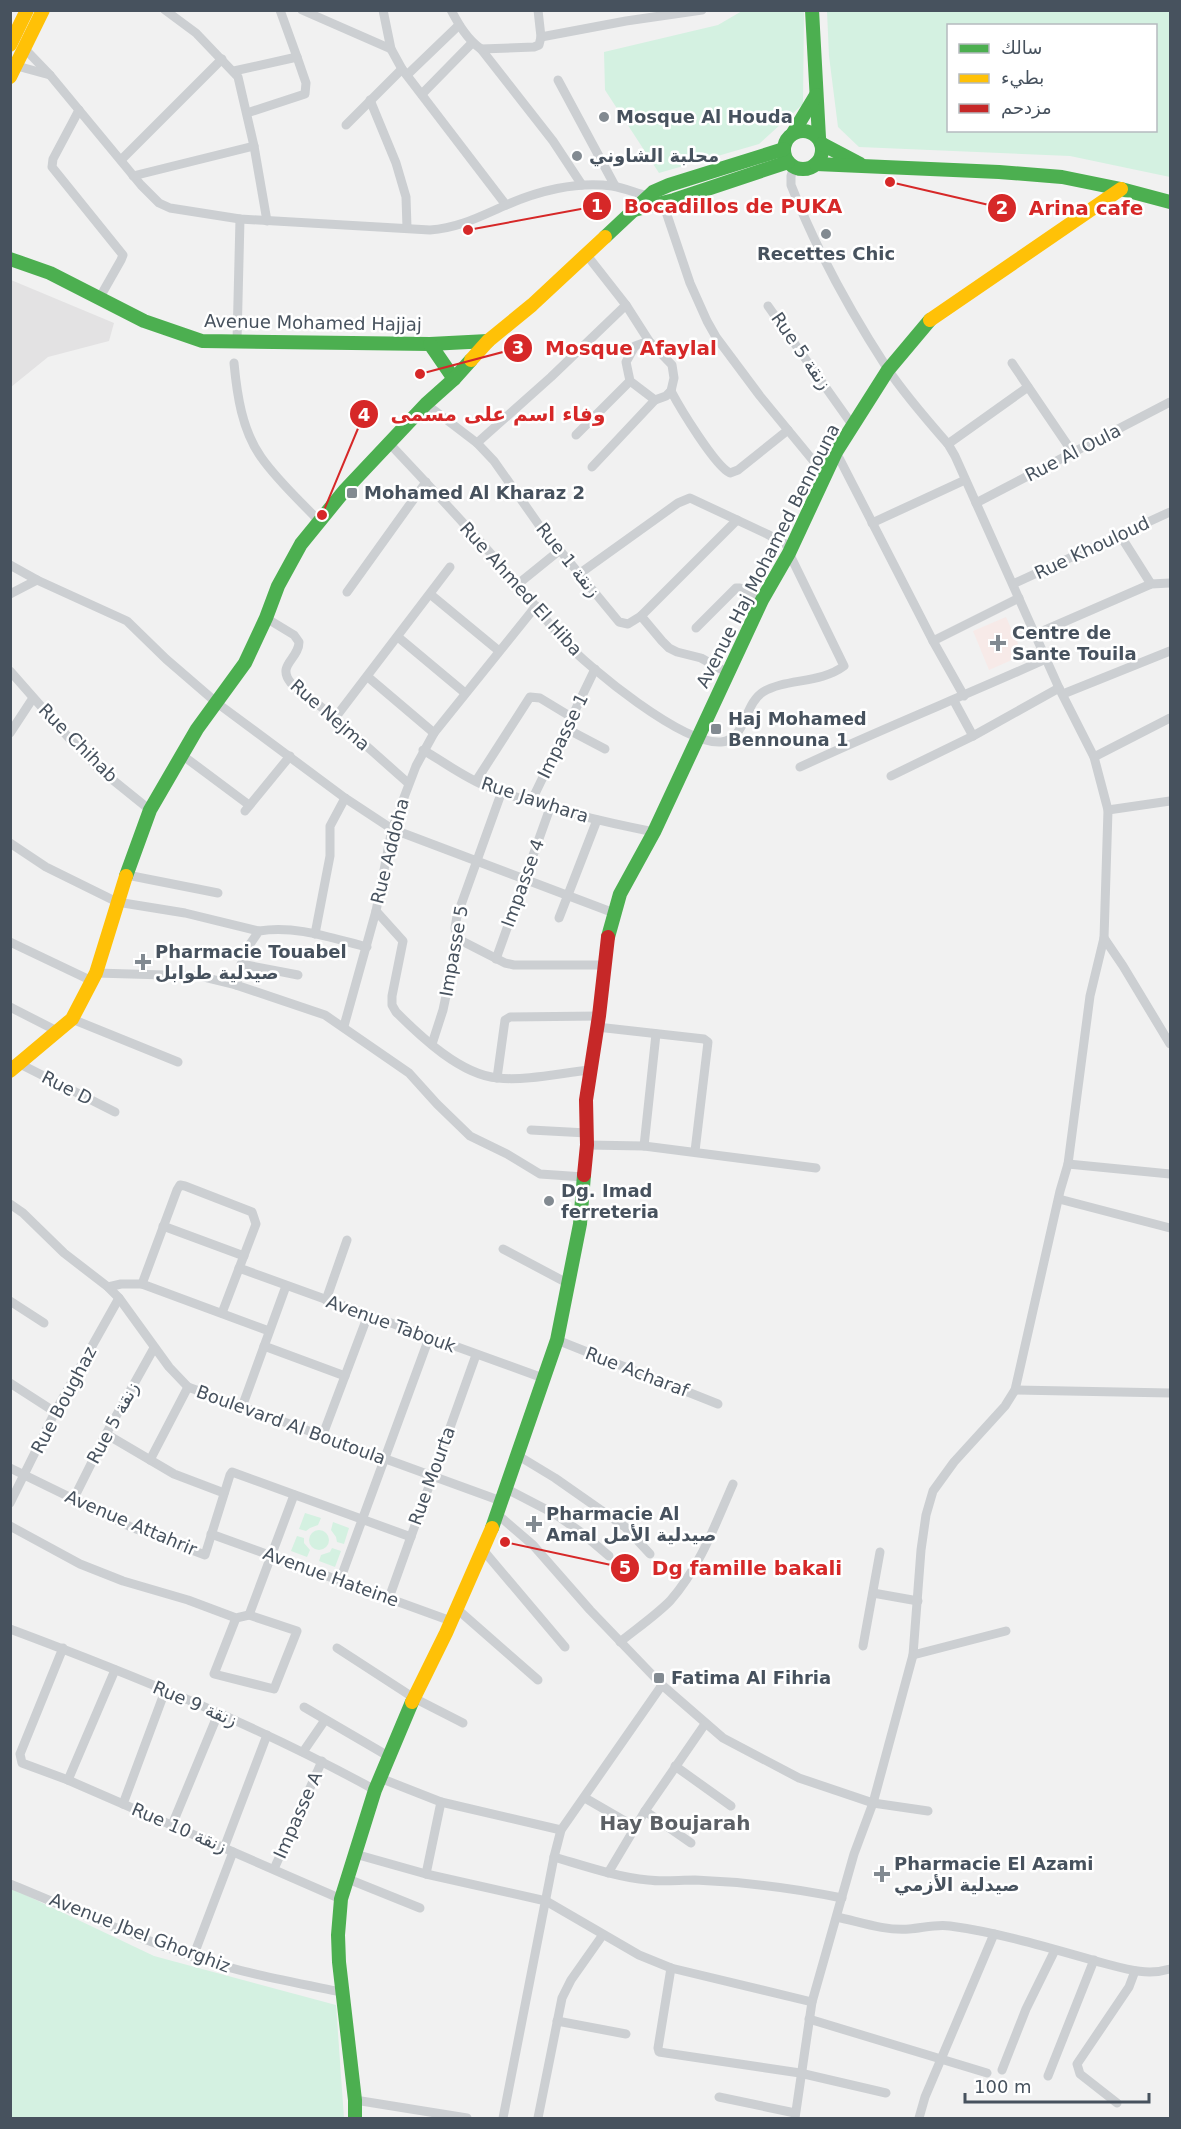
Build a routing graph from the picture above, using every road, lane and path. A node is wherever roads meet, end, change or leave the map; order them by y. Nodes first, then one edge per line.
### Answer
1 (27, 10) edge
2 (43, 10) edge
3 (165, 10) edge
4 (280, 10) edge
5 (302, 10) edge
6 (383, 10) edge
7 (451, 10) edge
8 (538, 10) edge
9 (702, 10) edge
10 (812, 10) edge
11 (459, 25) junction
12 (541, 37) junction
13 (472, 43) junction
14 (10, 45) edge
15 (25, 49) junction
16 (391, 49) junction
17 (481, 49) junction
18 (297, 57) junction
19 (222, 59) junction
20 (14, 71) edge
21 (234, 71) junction
22 (404, 72) junction
23 (50, 75) junction
24 (558, 80) dead end
25 (422, 94) junction
26 (816, 95) junction
27 (370, 100) junction
28 (79, 110) junction
29 (247, 113) junction
30 (346, 125) dead end
31 (793, 133) junction
32 (821, 141) junction
33 (254, 146) junction
34 (789, 159) junction
35 (121, 160) junction
36 (816, 164) junction
37 (865, 166) junction
38 (133, 176) junction
39 (582, 185) junction
40 (615, 186) junction
41 (1121, 189) junction
42 (654, 202) junction
43 (1170, 202) edge
44 (506, 205) junction
45 (240, 219) junction
46 (267, 220) junction
47 (407, 228) junction
48 (10, 248) edge
49 (586, 254) junction
50 (10, 259) edge
51 (31, 265) junction
52 (100, 297) junction
53 (626, 305) junction
54 (768, 306) dead end
55 (237, 341) junction
56 (488, 341) junction
57 (649, 341) junction
58 (430, 344) junction
59 (234, 363) dead end
60 (1012, 363) dead end
61 (888, 370) junction
62 (454, 379) junction
63 (630, 381) junction
64 (1028, 387) junction
65 (671, 392) junction
66 (655, 400) junction
67 (1170, 402) edge
68 (426, 404) junction
69 (853, 426) junction
70 (789, 430) junction
71 (576, 435) dead end
72 (389, 443) junction
73 (477, 443) junction
74 (948, 444) junction
75 (836, 452) junction
76 (1073, 453) junction
77 (592, 467) dead end
78 (825, 475) junction
79 (965, 480) junction
80 (426, 482) junction
81 (976, 503) junction
82 (1170, 512) edge
83 (318, 520) junction
84 (737, 520) junction
85 (872, 523) junction
86 (1120, 535) junction
87 (560, 550) junction
88 (790, 550) junction
89 (10, 565) edge
90 (450, 567) dead end
91 (579, 574) junction
92 (37, 580) junction
93 (1170, 583) edge
94 (518, 584) junction
95 (1013, 584) junction
96 (1151, 584) junction
97 (347, 592) dead end
98 (10, 594) edge
99 (430, 594) junction
100 (1019, 598) junction
101 (762, 600) junction
102 (536, 606) junction
103 (641, 616) junction
104 (266, 618) junction
105 (696, 627) dead end
106 (1036, 634) junction
107 (398, 637) junction
108 (933, 641) junction
109 (499, 651) junction
110 (1170, 651) edge
111 (1046, 659) junction
112 (595, 669) junction
113 (10, 671) edge
114 (728, 674) junction
115 (368, 677) junction
116 (1061, 691) junction
117 (465, 693) junction
118 (964, 696) junction
119 (33, 698) junction
120 (954, 701) junction
121 (217, 702) junction
122 (335, 718) junction
123 (573, 718) junction
124 (1170, 718) edge
125 (567, 729) junction
126 (10, 733) edge
127 (434, 733) junction
128 (973, 736) junction
129 (698, 737) junction
130 (605, 749) dead end
131 (423, 750) junction
132 (182, 755) junction
133 (290, 756) junction
134 (1094, 757) junction
135 (800, 767) dead end
136 (891, 776) dead end
137 (476, 781) junction
138 (408, 783) junction
139 (502, 791) junction
140 (345, 798) junction
141 (1170, 801) edge
142 (531, 802) junction
143 (550, 808) junction
144 (150, 810) junction
145 (1108, 810) junction
146 (597, 820) junction
147 (392, 829) junction
148 (654, 832) junction
149 (10, 843) edge
150 (477, 861) junction
151 (127, 875) junction
152 (525, 878) junction
153 (218, 893) dead end
154 (567, 895) junction
155 (117, 902) junction
156 (376, 911) junction
157 (614, 914) junction
158 (559, 918) dead end
159 (259, 931) junction
160 (315, 934) junction
161 (458, 939) junction
162 (1104, 939) junction
163 (10, 942) edge
164 (367, 946) junction
165 (496, 959) junction
166 (241, 964) junction
167 (604, 965) junction
168 (298, 975) dead end
169 (94, 977) junction
170 (236, 985) junction
171 (10, 1007) edge
172 (72, 1020) junction
173 (598, 1021) junction
174 (344, 1026) junction
175 (59, 1032) junction
176 (656, 1034) junction
177 (432, 1044) junction
178 (1170, 1044) edge
179 (178, 1062) dead end
180 (15, 1067) edge
181 (590, 1070) junction
182 (497, 1078) junction
183 (115, 1112) dead end
184 (531, 1130) dead end
185 (587, 1139) junction
186 (644, 1146) junction
187 (695, 1151) junction
188 (1068, 1164) junction
189 (816, 1168) dead end
190 (1170, 1174) edge
191 (584, 1177) junction
192 (1059, 1199) junction
193 (10, 1204) edge
194 (163, 1226) junction
195 (1170, 1228) edge
196 (347, 1240) dead end
197 (503, 1249) dead end
198 (244, 1256) junction
199 (239, 1268) junction
200 (142, 1284) junction
201 (569, 1284) junction
202 (286, 1286) junction
203 (108, 1287) junction
204 (119, 1298) junction
205 (326, 1300) junction
206 (10, 1301) edge
207 (222, 1313) junction
208 (368, 1316) junction
209 (44, 1323) dead end
210 (269, 1331) junction
211 (429, 1338) junction
212 (557, 1340) junction
213 (264, 1346) junction
214 (154, 1348) junction
215 (476, 1355) junction
216 (345, 1376) junction
217 (543, 1378) junction
218 (10, 1383) edge
219 (188, 1387) junction
220 (1015, 1390) junction
221 (1170, 1393) edge
222 (718, 1404) dead end
223 (242, 1407) junction
224 (55, 1412) junction
225 (106, 1434) junction
226 (322, 1437) junction
227 (517, 1455) junction
228 (384, 1459) junction
229 (150, 1460) junction
230 (10, 1468) edge
231 (25, 1474) junction
232 (432, 1476) junction
233 (733, 1484) dead end
234 (224, 1493) junction
235 (294, 1495) junction
236 (73, 1500) junction
237 (501, 1501) junction
238 (10, 1503) edge
239 (363, 1520) junction
240 (10, 1526) edge
241 (211, 1534) junction
242 (411, 1537) junction
243 (483, 1550) junction
244 (880, 1552) dead end
245 (650, 1554) dead end
246 (272, 1555) junction
247 (609, 1556) dead end
248 (340, 1580) junction
249 (873, 1593) junction
250 (389, 1598) junction
251 (918, 1601) junction
252 (249, 1614) junction
253 (454, 1615) junction
254 (236, 1618) junction
255 (10, 1629) edge
256 (1006, 1631) dead end
257 (620, 1642) junction
258 (863, 1646) dead end
259 (565, 1647) dead end
260 (63, 1648) junction
261 (336, 1648) dead end
262 (913, 1656) junction
263 (115, 1670) junction
264 (538, 1680) dead end
265 (662, 1685) junction
266 (165, 1691) junction
267 (414, 1698) junction
268 (304, 1707) dead end
269 (218, 1714) junction
270 (325, 1720) junction
271 (463, 1723) dead end
272 (705, 1724) junction
273 (267, 1735) junction
274 (303, 1752) junction
275 (388, 1756) junction
276 (322, 1761) junction
277 (675, 1766) junction
278 (68, 1780) junction
279 (377, 1784) junction
280 (585, 1798) junction
281 (441, 1802) junction
282 (873, 1803) junction
283 (123, 1804) junction
284 (731, 1806) dead end
285 (645, 1811) junction
286 (928, 1811) dead end
287 (172, 1825) junction
288 (635, 1827) junction
289 (561, 1830) junction
290 (692, 1843) dead end
291 (224, 1848) junction
292 (234, 1852) junction
293 (355, 1854) junction
294 (554, 1857) junction
295 (274, 1869) junction
296 (608, 1873) junction
297 (426, 1874) junction
298 (348, 1879) junction
299 (10, 1884) edge
300 (842, 1898) junction
301 (341, 1899) junction
302 (546, 1901) junction
303 (420, 1908) dead end
304 (837, 1917) junction
305 (994, 1934) junction
306 (602, 1936) junction
307 (1055, 1950) junction
308 (193, 1957) junction
309 (1094, 1960) junction
310 (671, 1968) junction
311 (1170, 1969) edge
312 (1135, 1971) junction
313 (341, 1992) junction
314 (812, 2002) junction
315 (809, 2019) junction
316 (557, 2021) junction
317 (626, 2034) dead end
318 (942, 2059) junction
319 (1002, 2070) dead end
320 (801, 2073) junction
321 (987, 2073) dead end
322 (1048, 2076) dead end
323 (886, 2093) dead end
324 (719, 2097) dead end
325 (355, 2100) junction
326 (1117, 2103) dead end
327 (795, 2116) edge
328 (355, 2118) edge
329 (467, 2118) edge
330 (503, 2118) edge
331 (538, 2118) edge
332 (919, 2118) edge

1 - 14 street
2 - 15 street
3 - 19 street
4 - 18 street
5 - 16 street
6 - 16 street
7 - 11 street
8 - 12 street
9 - 12 street
10 - 26 street
11 - 13 street
11 - 22 street
12 - 17 street
13 - 17 street
13 - 25 street
15 - 20 street
15 - 23 street
16 - 22 street
17 - 39 street
18 - 21 street
18 - 29 street
19 - 21 street
19 - 35 street
20 - 23 street
21 - 29 street
22 - 25 street
22 - 27 street
23 - 28 street
24 - 40 street
25 - 44 street
26 - 31 street
26 - 32 street
27 - 30 street
27 - 47 street
28 - 35 street
28 - 52 street
29 - 33 street
31 - 32 street
31 - 34 street
32 - 36 street
32 - 37 street
33 - 38 street
33 - 46 street
34 - 36 street
34 - 42 street
34 - 61 street
35 - 38 street
36 - 37 street
37 - 41 street
38 - 45 street
39 - 40 street
39 - 44 street
40 - 42 street
41 - 43 street
41 - 61 street, Avenue Haj Mohamed Bennouna
42 - 49 street
42 - 70 street
44 - 47 street
45 - 46 street
45 - 55 street
46 - 47 street
48 - 51 street, Avenue Mohamed Hajjaj
49 - 53 street
49 - 56 street
50 - 51 street, Avenue Mohamed Hajjaj
51 - 52 street, Avenue Mohamed Hajjaj
52 - 55 street, Avenue Mohamed Hajjaj
53 - 57 street
53 - 73 street
54 - 69 street, Rue 5 زنقة
55 - 58 street, Avenue Mohamed Hajjaj
56 - 58 street, Avenue Mohamed Hajjaj
56 - 62 street
57 - 63 street
57 - 65 street
58 - 62 street, Avenue Mohamed Hajjaj
59 - 83 street
60 - 64 street
61 - 69 street, Avenue Haj Mohamed Bennouna
61 - 74 street
62 - 68 street
63 - 66 street
63 - 71 street
64 - 74 street
64 - 76 street
65 - 66 street
65 - 70 street
66 - 77 street
67 - 76 street, Rue Al Oula
68 - 72 street
68 - 73 street, Rue 1 زنقة
69 - 75 street, Avenue Haj Mohamed Bennouna
70 - 78 street
72 - 80 street, Rue Ahmed El Hiba
72 - 83 street
73 - 87 street, Rue 1 زنقة
74 - 79 street
75 - 78 street, Avenue Haj Mohamed Bennouna
75 - 85 street
76 - 81 street, Rue Al Oula
78 - 88 street, Avenue Haj Mohamed Bennouna
79 - 81 street
79 - 85 street
80 - 94 street, Rue Ahmed El Hiba
80 - 97 street
81 - 95 street
82 - 86 street, Rue Khouloud
83 - 104 street
84 - 88 street
84 - 91 street
84 - 103 street
85 - 108 street
86 - 95 street, Rue Khouloud
86 - 96 street
87 - 91 street, Rue 1 زنقة
87 - 94 street
88 - 101 street, Avenue Haj Mohamed Bennouna
88 - 129 street
89 - 92 street
90 - 99 street
91 - 103 street, Rue 1 زنقة
92 - 98 street
92 - 121 street
93 - 96 street
94 - 102 street, Rue Ahmed El Hiba
95 - 100 street
96 - 106 street
99 - 107 street
99 - 109 street
100 - 106 street
100 - 108 street
101 - 105 street
101 - 114 street, Avenue Haj Mohamed Bennouna
102 - 109 street, Rue Addoha
102 - 112 street, Rue Ahmed El Hiba
103 - 114 street
104 - 121 street
104 - 122 street, Rue Nejma
106 - 111 street
107 - 115 street
107 - 117 street
108 - 118 street
109 - 117 street, Rue Addoha
110 - 116 street
111 - 116 street
111 - 118 street
112 - 123 street, Impasse 1
112 - 129 street, Rue Ahmed El Hiba
113 - 119 street, Rue Chihab
114 - 129 street, Avenue Haj Mohamed Bennouna
115 - 122 street
115 - 127 street
116 - 128 street
116 - 134 street
117 - 127 street, Rue Addoha
118 - 120 street
119 - 126 street
119 - 144 street, Rue Chihab
120 - 128 street
120 - 135 street
121 - 132 street
121 - 133 street
122 - 138 street, Rue Nejma
123 - 125 street, Impasse 1
123 - 137 street
124 - 134 street
125 - 130 street
125 - 142 street, Impasse 1
127 - 131 street, Rue Addoha
128 - 136 street
129 - 148 street, Avenue Haj Mohamed Bennouna
131 - 137 street, Rue Jawhara
131 - 138 street, Rue Addoha
132 - 133 street
132 - 144 street
133 - 140 street
134 - 145 street
137 - 139 street, Rue Jawhara
138 - 147 street, Rue Addoha
139 - 142 street, Rue Jawhara
139 - 150 street, Impasse 5
140 - 147 street
140 - 160 street
141 - 145 street
142 - 143 street, Rue Jawhara
143 - 146 street, Rue Jawhara
143 - 152 street, Impasse 4
144 - 151 street
145 - 162 street
146 - 148 street, Rue Jawhara
146 - 154 street
147 - 150 street
147 - 156 street, Rue Addoha
148 - 157 street, Avenue Haj Mohamed Bennouna
149 - 155 street
150 - 152 street
150 - 161 street, Impasse 5
151 - 153 street
151 - 155 street
152 - 154 street
152 - 165 street, Impasse 4
154 - 157 street
154 - 158 street
155 - 159 street
155 - 169 street
156 - 164 street, Rue Addoha
156 - 177 street
157 - 167 street, Avenue Haj Mohamed Bennouna
159 - 160 street
159 - 166 street
160 - 164 street
161 - 165 street
161 - 177 street, Impasse 5
162 - 178 street
162 - 188 street
163 - 169 street
164 - 174 street, Rue Addoha
165 - 167 street
166 - 168 street
166 - 170 street
167 - 173 street, Avenue Haj Mohamed Bennouna
169 - 170 street
169 - 172 street
170 - 174 street
171 - 175 street
172 - 175 street
172 - 179 street
173 - 176 street
173 - 181 street, Avenue Haj Mohamed Bennouna
173 - 182 street
174 - 191 street
175 - 180 street
176 - 186 street
176 - 187 street
177 - 182 street
180 - 183 street, Rue D
181 - 182 street
181 - 185 street, Avenue Haj Mohamed Bennouna
184 - 185 street
185 - 186 street
185 - 191 street, Avenue Haj Mohamed Bennouna
186 - 187 street
187 - 189 street
188 - 190 street
188 - 192 street
191 - 201 street, Avenue Haj Mohamed Bennouna
192 - 195 street
192 - 220 street
193 - 203 street, Boulevard Al Boutoula
194 - 198 street
194 - 198 street
194 - 200 street
196 - 205 street
197 - 201 street
198 - 199 street
199 - 202 street, Avenue Tabouk
199 - 207 street
200 - 203 street
200 - 207 street
201 - 212 street, Avenue Haj Mohamed Bennouna
202 - 205 street, Avenue Tabouk
202 - 210 street
203 - 204 street, Boulevard Al Boutoula
204 - 214 street, Boulevard Al Boutoula
204 - 224 street, Rue Boughaz
205 - 208 street, Avenue Tabouk
206 - 209 street
207 - 210 street
208 - 211 street, Avenue Tabouk
208 - 216 street
210 - 213 street
211 - 215 street, Avenue Tabouk
211 - 228 street
212 - 217 street, Avenue Haj Mohamed Bennouna
212 - 222 street, Rue Acharaf
213 - 216 street
213 - 223 street
214 - 219 street, Boulevard Al Boutoula
214 - 225 street, Rue 5 زنقة
215 - 217 street, Avenue Tabouk
215 - 232 street, Rue Mourta
216 - 226 street
217 - 227 street, Avenue Haj Mohamed Bennouna
218 - 224 street
219 - 223 street, Boulevard Al Boutoula
219 - 229 street
220 - 221 street
220 - 251 street
223 - 226 street, Boulevard Al Boutoula
224 - 231 street, Rue Boughaz
225 - 229 street
225 - 236 street, Rue 5 زنقة
226 - 228 street, Boulevard Al Boutoula
227 - 237 street, Avenue Haj Mohamed Bennouna
227 - 245 street
228 - 232 street, Boulevard Al Boutoula
228 - 239 street
229 - 234 street
230 - 231 street, Avenue Attahrir
231 - 236 street, Avenue Attahrir
231 - 238 street, Rue Boughaz
232 - 237 street, Boulevard Al Boutoula
232 - 242 street, Rue Mourta
233 - 257 street
234 - 235 street, Avenue Attahrir
234 - 241 street, Avenue Attahrir
235 - 239 street
235 - 246 street
236 - 241 street, Avenue Attahrir
237 - 243 street, Avenue Haj Mohamed Bennouna
237 - 247 street
237 - 257 street
239 - 242 street
239 - 248 street
240 - 254 street
241 - 246 street, Avenue Hateine
242 - 250 street, Rue Mourta
243 - 253 street, Avenue Haj Mohamed Bennouna
243 - 259 street
244 - 249 street
246 - 248 street, Avenue Hateine
246 - 252 street
248 - 250 street, Avenue Hateine
249 - 251 street
249 - 258 street
250 - 253 street, Avenue Hateine
251 - 262 street
252 - 254 street
252 - 254 street
253 - 264 street
253 - 267 street, Avenue Haj Mohamed Bennouna
255 - 260 street, Rue 9 زنقة
256 - 262 street
257 - 265 street
260 - 263 street, Rue 9 زنقة
260 - 278 street, Rue 10 زنقة
261 - 267 street
262 - 282 street
263 - 266 street, Rue 9 زنقة
263 - 278 street
265 - 272 street
265 - 280 street
266 - 269 street, Rue 9 زنقة
266 - 283 street
267 - 271 street
267 - 275 street, Avenue Haj Mohamed Bennouna
268 - 270 street
269 - 273 street, Rue 9 زنقة
269 - 287 street
270 - 274 street
270 - 275 street
272 - 277 street
272 - 282 street
273 - 274 street, Rue 9 زنقة
273 - 291 street
274 - 276 street, Rue 9 زنقة
275 - 279 street, Avenue Haj Mohamed Bennouna
276 - 279 street, Rue 9 زنقة
276 - 295 street, Impasse A
277 - 284 street
277 - 285 street
278 - 283 street, Rue 10 زنقة
279 - 281 street, Rue 9 زنقة
279 - 293 street
280 - 288 street
280 - 289 street
281 - 289 street, Rue 9 زنقة
281 - 297 street
282 - 286 street
282 - 300 street
283 - 287 street, Rue 10 زنقة
285 - 288 street
285 - 290 street
287 - 291 street, Rue 10 زنقة
288 - 296 street
289 - 294 street
291 - 292 street, Rue 10 زنقة
292 - 295 street, Rue 10 زنقة
292 - 308 street
293 - 297 street
293 - 298 street
294 - 296 street
294 - 302 street
295 - 301 street, Rue 10 زنقة
296 - 300 street
297 - 302 street
298 - 301 street
298 - 303 street
299 - 308 street, Avenue Jbel Ghorghiz
300 - 304 street
301 - 313 street
302 - 306 street
302 - 330 street
304 - 305 street
304 - 314 street
305 - 307 street
305 - 318 street
306 - 310 street
306 - 316 street
307 - 309 street
307 - 319 street
308 - 313 street, Avenue Jbel Ghorghiz
309 - 312 street
309 - 322 street
310 - 314 street
310 - 320 street
311 - 312 street
312 - 326 street
313 - 325 street
314 - 315 street
315 - 318 street
315 - 320 street
316 - 317 street
316 - 331 street
318 - 321 street
318 - 332 street
320 - 323 street
320 - 327 street
324 - 327 street
325 - 328 street
325 - 329 street

